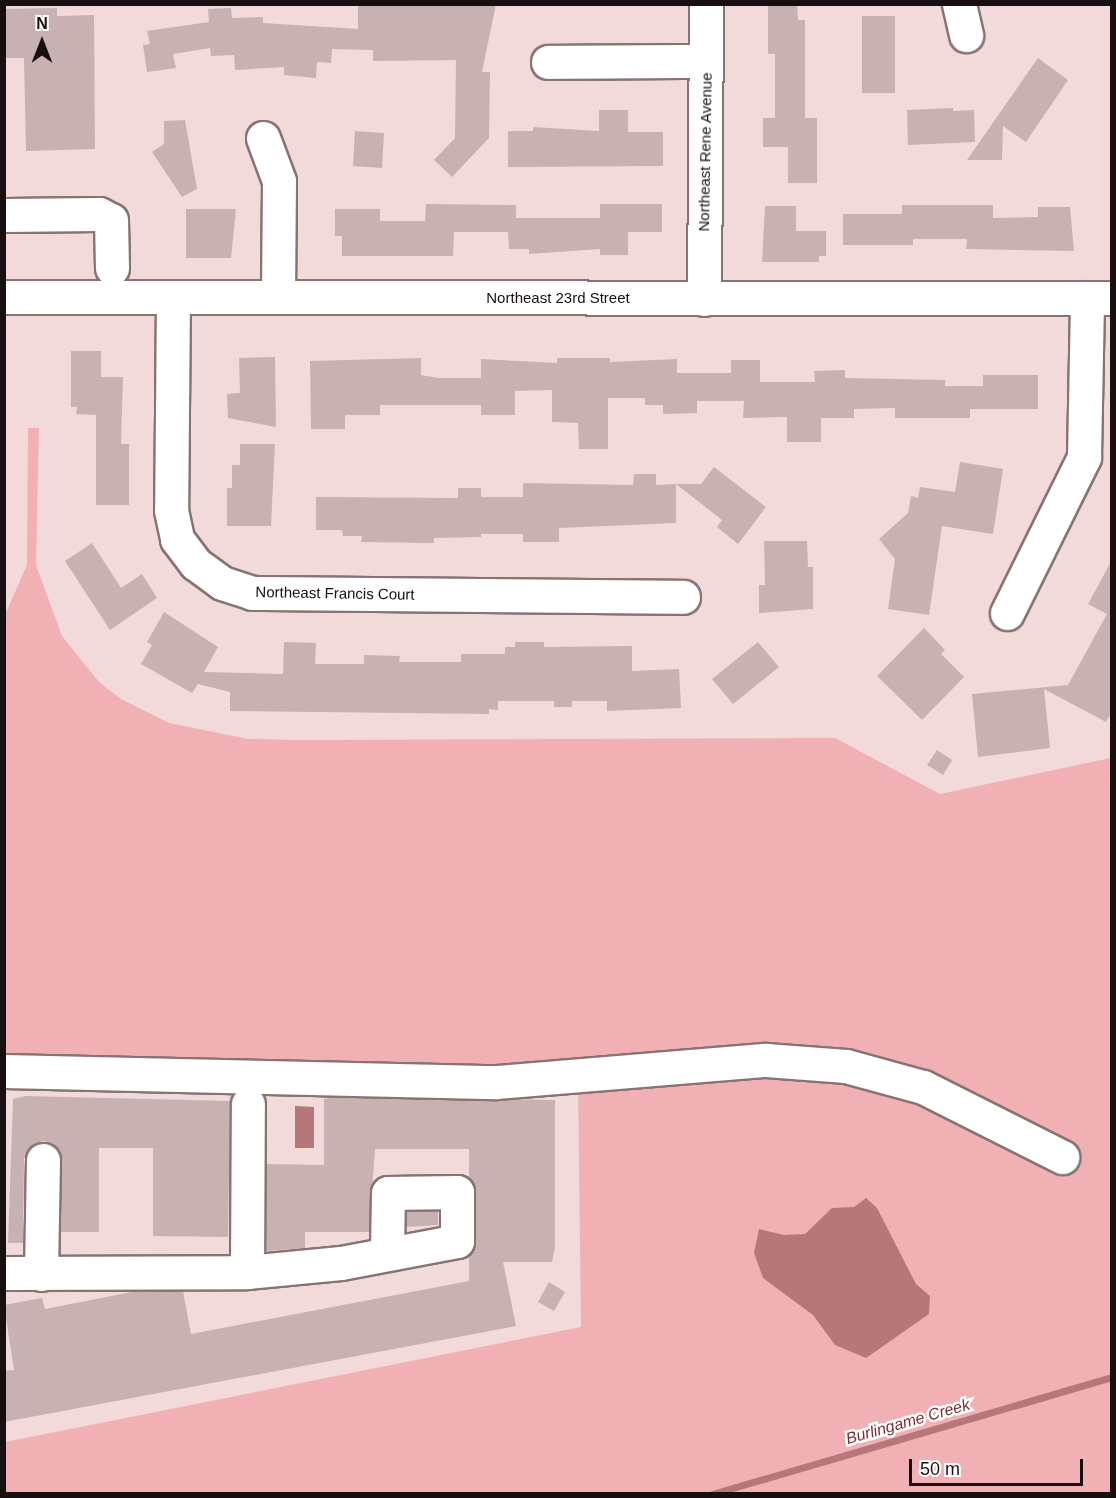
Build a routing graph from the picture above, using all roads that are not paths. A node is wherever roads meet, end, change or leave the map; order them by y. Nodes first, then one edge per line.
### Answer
1 (706, 4) edge
2 (706, 61) junction
3 (548, 62) dead end
4 (263, 138) dead end
5 (4, 215) edge
6 (112, 268) dead end
7 (4, 297) edge
8 (173, 297) junction
9 (278, 297) junction
10 (704, 298) junction
11 (1099, 298) edge
12 (684, 597) dead end
13 (1007, 613) dead end
14 (4, 1071) edge
15 (248, 1104) dead end
16 (1062, 1157) dead end
17 (43, 1160) dead end
18 (387, 1253) dead end
19 (246, 1272) junction
20 (4, 1273) edge
21 (41, 1274) junction

1 - 2 street, Northeast Rene Avenue
2 - 3 street
2 - 10 street, Northeast Rene Avenue
4 - 9 street
5 - 6 street
7 - 8 street, Northeast 23rd Street
8 - 9 street, Northeast 23rd Street
8 - 12 street, Northeast Francis Court
9 - 10 street, Northeast 23rd Street
10 - 11 street, Northeast 23rd Street
11 - 13 street
14 - 16 street
15 - 19 street
17 - 21 street
18 - 19 street
19 - 21 street
20 - 21 street

